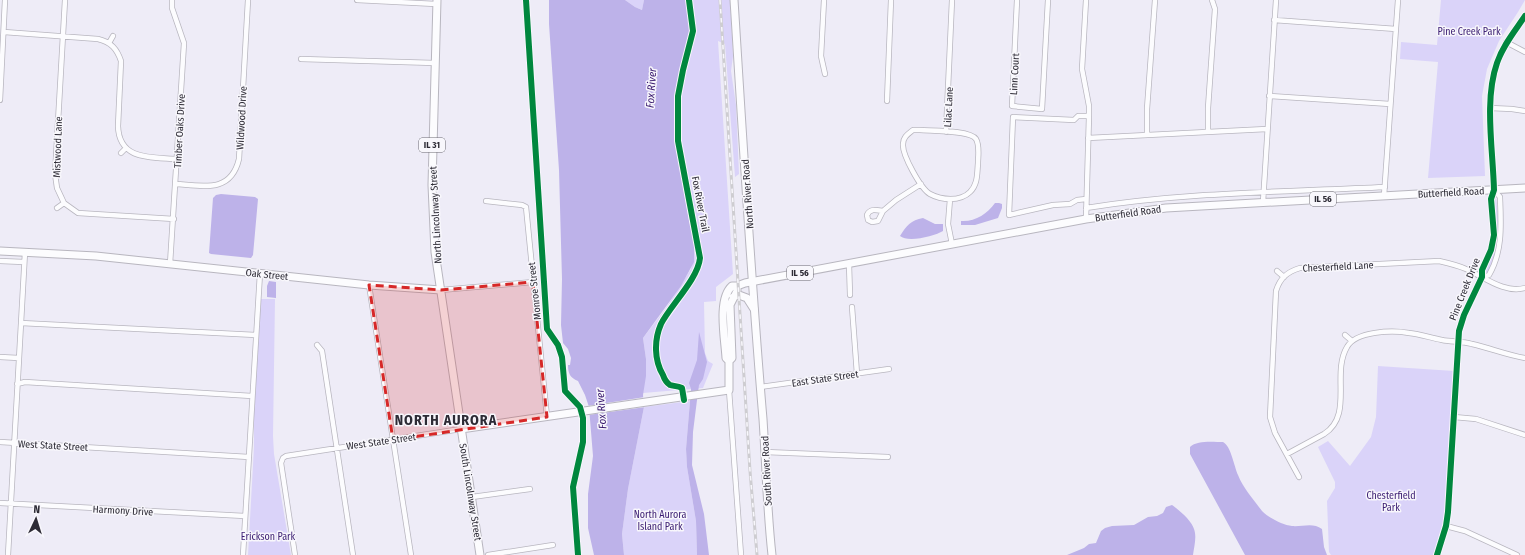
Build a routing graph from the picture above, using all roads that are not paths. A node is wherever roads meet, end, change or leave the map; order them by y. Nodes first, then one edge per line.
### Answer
1 (6, 0) edge
2 (65, 0) edge
3 (172, 0) edge
4 (248, 0) edge
5 (357, 0) edge
6 (734, 0) edge
7 (824, 0) edge
8 (891, 0) edge
9 (952, 0) edge
10 (1017, 0) edge
11 (1048, 0) edge
12 (1086, 0) edge
13 (1276, 0) edge
14 (1398, 0) edge
15 (1155, 1) edge
16 (1213, 1) edge
17 (436, 2) edge
18 (1525, 16) edge
19 (1274, 20) junction
20 (1396, 29) junction
21 (4, 32) junction
22 (63, 36) junction
23 (113, 36) dead end
24 (1506, 42) junction
25 (109, 43) junction
26 (1525, 52) edge
27 (301, 59) dead end
28 (435, 63) junction
29 (825, 74) dead end
30 (1269, 96) junction
31 (0, 100) edge
32 (887, 102) dead end
33 (1390, 104) junction
34 (1490, 108) junction
35 (1525, 111) edge
36 (1090, 116) junction
37 (1267, 129) junction
38 (946, 132) junction
39 (1208, 132) junction
40 (1147, 135) junction
41 (1088, 138) junction
42 (126, 148) junction
43 (121, 153) dead end
44 (177, 159) junction
45 (176, 184) junction
46 (921, 184) junction
47 (1384, 186) junction
48 (1525, 188) edge
49 (1494, 190) junction
50 (1263, 192) junction
51 (1384, 196) junction
52 (950, 199) junction
53 (1086, 199) junction
54 (486, 202) dead end
55 (1263, 202) junction
56 (64, 203) junction
57 (57, 208) dead end
58 (1086, 208) junction
59 (883, 211) dead end
60 (174, 219) junction
61 (1086, 219) junction
62 (952, 244) junction
63 (0, 251) edge
64 (25, 252) junction
65 (0, 261) edge
66 (24, 262) junction
67 (170, 264) junction
68 (849, 264) junction
69 (1277, 271) dead end
70 (260, 273) junction
71 (1284, 277) junction
72 (1482, 277) junction
73 (533, 282) junction
74 (753, 282) junction
75 (369, 285) junction
76 (737, 286) junction
77 (1525, 288) edge
78 (441, 290) junction
79 (850, 294) dead end
80 (733, 297) junction
81 (852, 307) dead end
82 (754, 308) junction
83 (21, 323) junction
84 (256, 335) junction
85 (1345, 335) dead end
86 (1352, 341) junction
87 (1458, 341) junction
88 (317, 345) dead end
89 (0, 357) edge
90 (19, 358) junction
91 (1525, 358) edge
92 (729, 361) junction
93 (889, 369) dead end
94 (857, 374) junction
95 (17, 384) junction
96 (760, 387) junction
97 (729, 390) junction
98 (252, 396) junction
99 (546, 417) junction
100 (1454, 417) junction
101 (461, 429) junction
102 (1525, 435) edge
103 (393, 440) junction
104 (0, 442) edge
105 (14, 443) junction
106 (337, 448) junction
107 (765, 452) junction
108 (1287, 454) junction
109 (249, 457) junction
110 (888, 457) dead end
111 (1299, 477) dead end
112 (530, 489) dead end
113 (472, 497) junction
114 (0, 503) edge
115 (10, 503) junction
116 (245, 516) junction
117 (1446, 526) junction
118 (553, 545) dead end
119 (8, 555) edge
120 (243, 555) edge
121 (295, 555) edge
122 (353, 555) edge
123 (411, 555) edge
124 (480, 555) edge
125 (488, 555) edge
126 (742, 555) edge
127 (772, 555) edge
128 (1437, 555) edge
129 (1517, 555) edge

1 - 21 street
2 - 22 street, Mistwood Lane
3 - 44 street, Timber Oaks Drive
4 - 45 street, Wildwood Drive
5 - 17 street
6 - 74 main road, North River Road
7 - 29 street
8 - 32 street
9 - 38 street, Lilac Lane
10 - 11 street, Linn Court
12 - 36 street
13 - 19 street
14 - 20 street
15 - 40 street
16 - 39 street
17 - 28 main road, North Lincolnway Street / IL 31
18 - 24 street, Pine Creek Drive
19 - 20 street
19 - 30 street
20 - 33 street
21 - 22 street
21 - 31 street
22 - 25 street
22 - 56 street, Mistwood Lane
23 - 25 street
24 - 26 street
24 - 34 street, Pine Creek Drive
25 - 42 street
27 - 28 street
28 - 78 main road, North Lincolnway Street / IL 31
30 - 33 street
30 - 37 street
33 - 47 street
34 - 35 street
34 - 49 street, Pine Creek Drive
36 - 41 street
36 - 53 street
37 - 39 street
37 - 50 street
38 - 46 street
38 - 52 street, Lilac Lane
39 - 40 street
40 - 41 street
41 - 53 street
42 - 43 street
42 - 44 street
44 - 45 street, Timber Oaks Drive
45 - 60 street, Timber Oaks Drive
46 - 52 street
46 - 59 street
47 - 50 street
47 - 51 street
48 - 49 main road, Butterfield Road / IL 56
49 - 51 main road, Butterfield Road / IL 56
49 - 72 street, Pine Creek Drive
49 - 72 street, Pine Creek Drive
50 - 55 street
50 - 58 street
51 - 55 main road, Butterfield Road / IL 56
52 - 62 street
53 - 58 street
54 - 73 street, Monroe Street
55 - 61 main road, Butterfield Road / IL 56
56 - 57 street
56 - 60 street
58 - 61 street
60 - 67 street, Timber Oaks Drive
61 - 62 main road, Butterfield Road / IL 56
62 - 68 main road, Butterfield Road / IL 56
63 - 64 main road, Oak Street
64 - 66 street
64 - 67 main road, Oak Street
65 - 66 street
66 - 83 street
67 - 70 main road, Oak Street
68 - 74 main road, Butterfield Road / IL 56
68 - 79 street
69 - 71 street
70 - 75 main road, Oak Street
70 - 84 street
71 - 72 street, Chesterfield Lane
71 - 108 street
72 - 77 street, Chesterfield Lane
72 - 87 street, Pine Creek Drive
73 - 78 street, Oak Street
73 - 99 street, Monroe Street
74 - 76 main road, Butterfield Road / IL 56
74 - 82 main road, North River Road
75 - 78 main road, Oak Street
75 - 103 street
76 - 80 main road
76 - 92 main road
78 - 101 main road, North Lincolnway Street / IL 31
80 - 82 main road
80 - 92 main road
81 - 94 street
82 - 96 main road, North River Road
83 - 84 street
83 - 90 street
84 - 98 street
85 - 86 street
86 - 87 street
86 - 108 street
87 - 91 street
87 - 100 street, Pine Creek Drive
88 - 106 street
89 - 90 street
90 - 95 street
92 - 97 main road
93 - 94 street, East State Street
94 - 96 street, East State Street
95 - 98 street
95 - 105 street
96 - 107 main road, South River Road
97 - 99 main road, West State Street
97 - 126 street
98 - 109 street
99 - 101 main road, West State Street
100 - 102 street
100 - 117 street, Pine Creek Drive
101 - 103 street, West State Street
101 - 113 main road, South Lincolnway Street / IL 31
103 - 106 street, West State Street
103 - 123 street
104 - 105 street, West State Street
105 - 109 street, West State Street
105 - 115 street
106 - 121 street, West State Street
106 - 122 street
107 - 110 street
107 - 127 main road, South River Road
108 - 111 street
109 - 116 street
112 - 113 street
113 - 124 main road, South Lincolnway Street / IL 31
114 - 115 street, Harmony Drive
115 - 116 street, Harmony Drive
115 - 119 street
116 - 120 street
117 - 128 street, Pine Creek Drive
117 - 129 street
118 - 125 street

